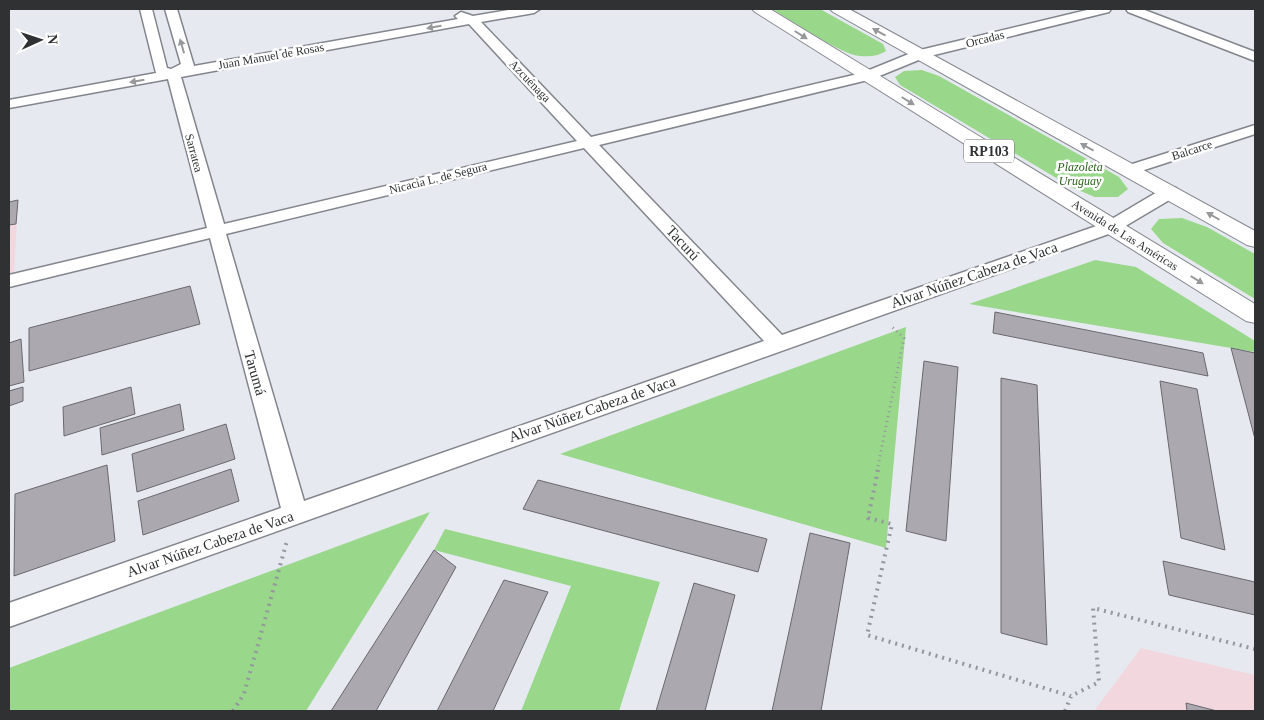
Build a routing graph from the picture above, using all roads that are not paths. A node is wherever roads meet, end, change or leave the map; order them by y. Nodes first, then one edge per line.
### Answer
1 (146, 9) edge
2 (171, 9) edge
3 (451, 9) edge
4 (534, 9) edge
5 (760, 9) edge
6 (838, 9) edge
7 (1105, 9) edge
8 (1132, 9) edge
9 (473, 14) edge
10 (920, 54) junction
11 (1255, 58) edge
12 (173, 74) junction
13 (867, 76) junction
14 (9, 104) edge
15 (1255, 129) edge
16 (588, 142) junction
17 (1129, 170) junction
18 (1170, 192) junction
19 (1111, 226) junction
20 (215, 231) junction
21 (1255, 240) edge
22 (9, 281) edge
23 (1255, 315) edge
24 (778, 344) junction
25 (295, 514) junction
26 (9, 615) edge

1 - 12 street, Sarratea
12 -> 2 street
3 - 9 street, Azcuénaga
4 - 9 street, Juan Manuel de Rosas
5 -> 13 main road, RP103
10 -> 6 main road
7 - 10 street, Orcadas
8 - 11 street
9 -> 12 street, Juan Manuel de Rosas
9 - 16 street, Azcuénaga
10 - 13 street, Orcadas
17 -> 10 main road
12 -> 14 street, Juan Manuel de Rosas
12 - 20 street, Sarratea
13 - 16 street, Nicacia L. de Segura
13 -> 19 main road, Avenida de Las Américas / RP103
15 - 17 street, Balcarce
16 - 20 street, Nicacia L. de Segura
16 - 24 street, Tacurú
17 - 18 main road
18 - 19 street, Alvar Núñez Cabeza de Vaca
21 -> 18 main road
19 -> 23 main road, Avenida de Las Américas / RP103
19 - 24 street, Alvar Núñez Cabeza de Vaca
20 - 22 street, Nicacia L. de Segura
20 - 25 street, Tarumá
24 - 25 street, Alvar Núñez Cabeza de Vaca
25 - 26 street, Alvar Núñez Cabeza de Vaca

